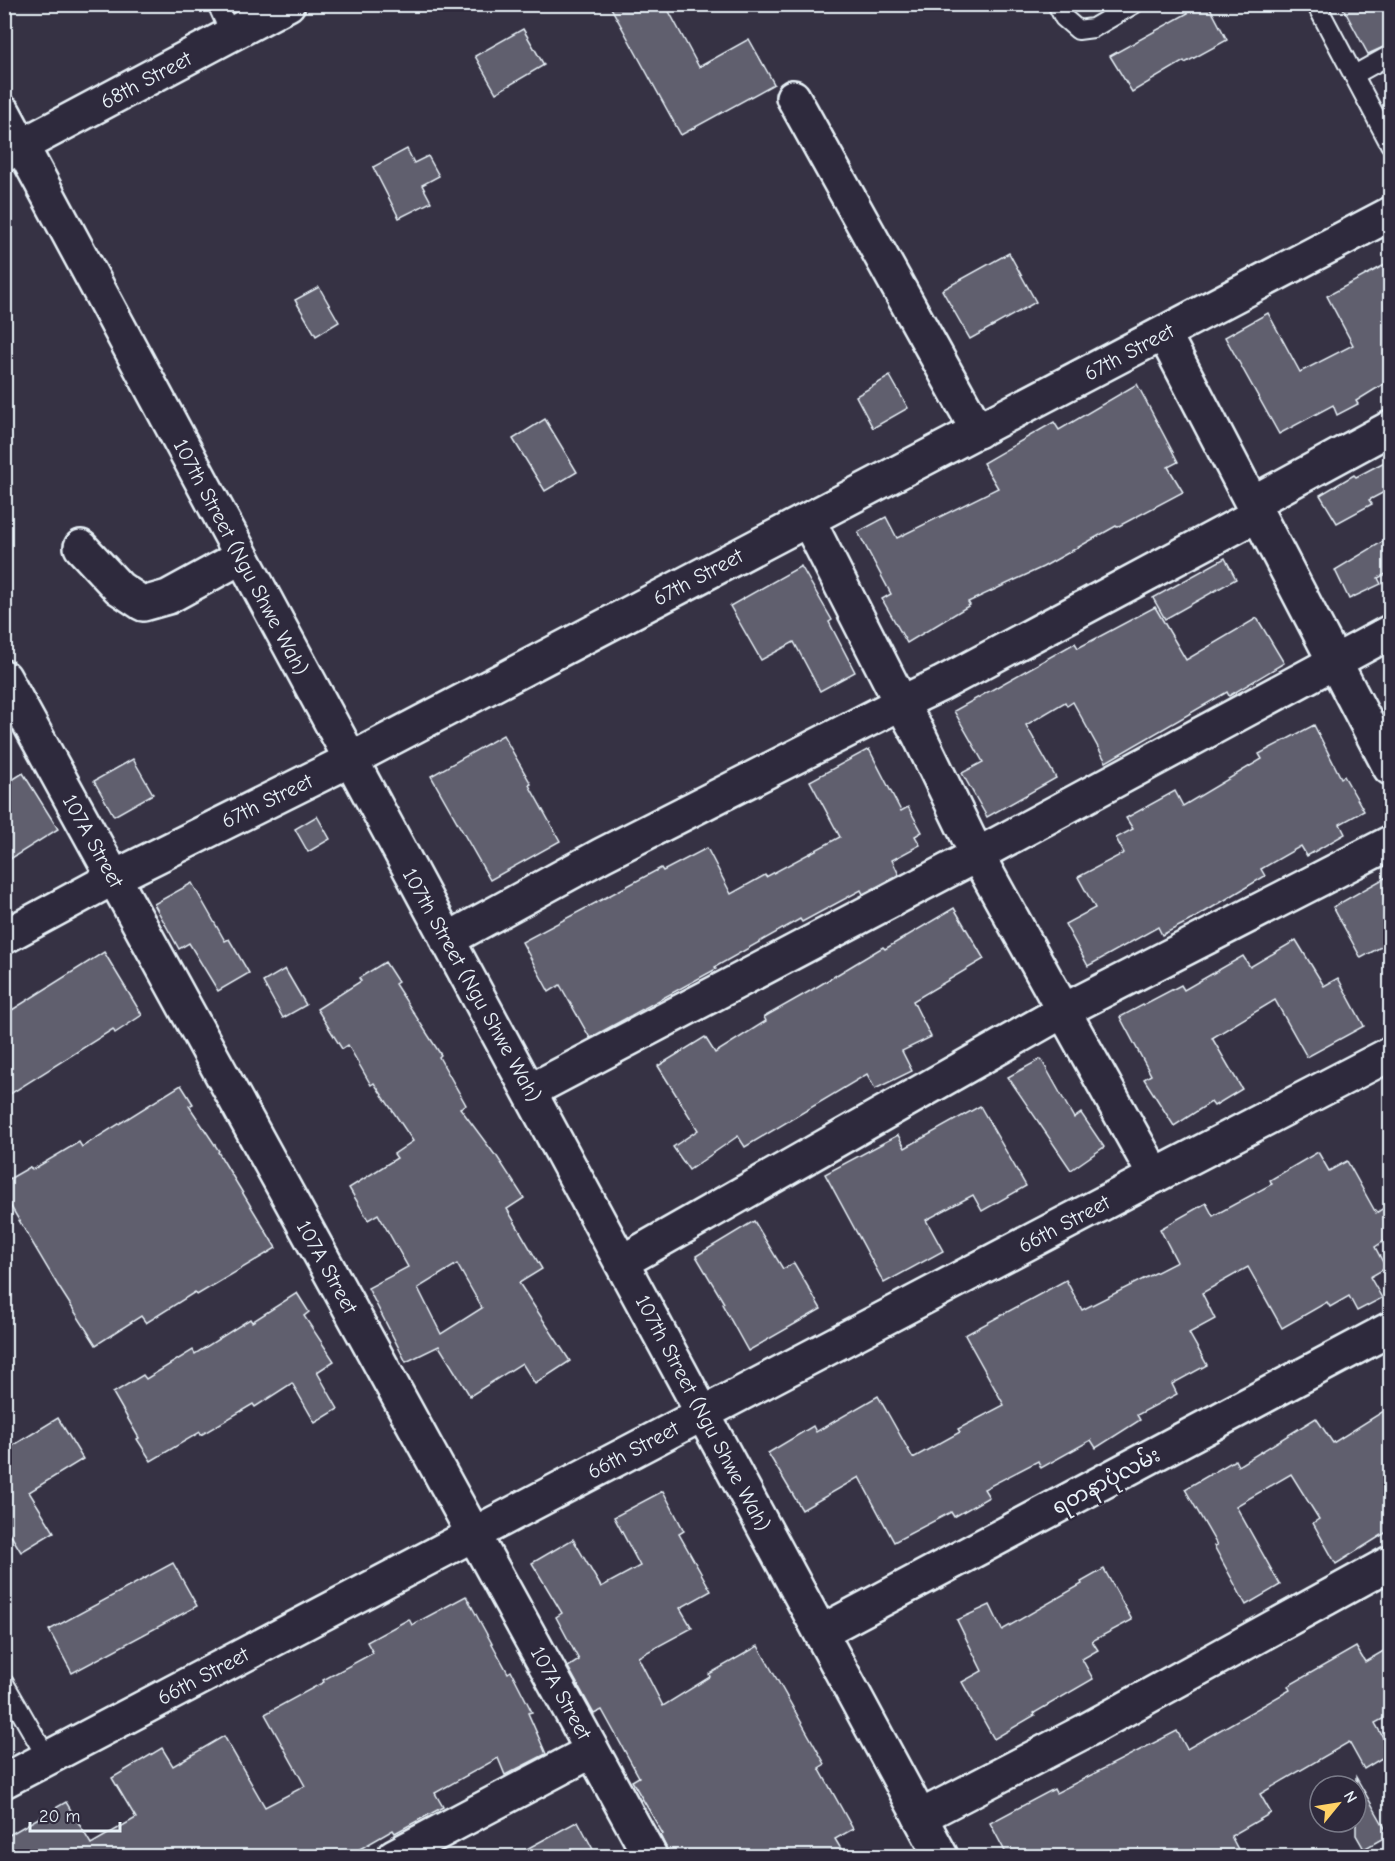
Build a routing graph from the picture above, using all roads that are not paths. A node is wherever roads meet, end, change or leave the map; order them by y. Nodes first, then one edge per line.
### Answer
1 (217, 4) edge
2 (288, 4) edge
3 (1057, 4) edge
4 (1134, 4) edge
5 (1316, 4) edge
6 (231, 35) junction
7 (1390, 55) edge
8 (1354, 75) junction
9 (793, 97) dead end
10 (4, 113) edge
11 (1390, 144) edge
12 (13, 150) edge
13 (1390, 214) edge
14 (1164, 334) junction
15 (1390, 428) edge
16 (978, 431) junction
17 (1255, 509) junction
18 (808, 520) junction
19 (81, 547) dead end
20 (241, 556) junction
21 (1390, 632) edge
22 (1335, 662) junction
23 (4, 677) edge
24 (901, 703) junction
25 (350, 760) junction
26 (1390, 768) edge
27 (1390, 843) edge
28 (977, 855) junction
29 (113, 878) junction
30 (4, 937) edge
31 (447, 940) junction
32 (1063, 1011) junction
33 (1390, 1054) edge
34 (530, 1092) junction
35 (1155, 1176) junction
36 (622, 1262) junction
37 (1390, 1329) edge
38 (703, 1414) junction
39 (474, 1534) junction
40 (1390, 1563) edge
41 (820, 1632) junction
42 (4, 1683) edge
43 (592, 1751) junction
44 (47, 1758) junction
45 (4, 1781) edge
46 (920, 1817) junction
47 (394, 1857) edge
48 (650, 1857) edge
49 (941, 1857) edge

1 - 6 lane
2 - 6 street, 68th Street
3 - 4 lane
5 - 8 lane
6 - 12 street, 68th Street
7 - 8 lane
8 - 11 lane
9 - 16 street
10 - 12 street, 107th Street (Ngu Shwe Wah)
12 - 20 street, 107th Street (Ngu Shwe Wah)
13 - 14 street, 67th Street
14 - 16 street, 67th Street
14 - 17 street
15 - 17 street
16 - 18 street, 67th Street
17 - 22 street
17 - 24 street
18 - 24 street
18 - 25 street, 67th Street
19 - 20 street
20 - 25 street, 107th Street (Ngu Shwe Wah)
21 - 22 street
22 - 26 street
22 - 28 street
23 - 29 street, 107A Street
24 - 28 street
24 - 31 street
25 - 29 street, 67th Street
25 - 31 street, 107th Street (Ngu Shwe Wah)
27 - 32 street
28 - 32 street
28 - 34 street
29 - 30 street, 67th Street
29 - 39 street, 107A Street
31 - 34 street, 107th Street (Ngu Shwe Wah)
32 - 35 street
32 - 36 street
33 - 35 street, 66th Street
34 - 36 street, 107th Street (Ngu Shwe Wah)
35 - 38 street, 66th Street
36 - 38 street, 107th Street (Ngu Shwe Wah)
37 - 41 street, ရတနာပုံလမ်း
38 - 39 street, 66th Street
38 - 41 street, 107th Street (Ngu Shwe Wah)
39 - 43 street, 107A Street
39 - 44 street, 66th Street
40 - 46 street
41 - 46 street, 107th Street (Ngu Shwe Wah)
42 - 44 lane
43 - 47 street
43 - 48 street, 107A Street
44 - 45 street, 66th Street
46 - 49 street, 107th Street (Ngu Shwe Wah)

